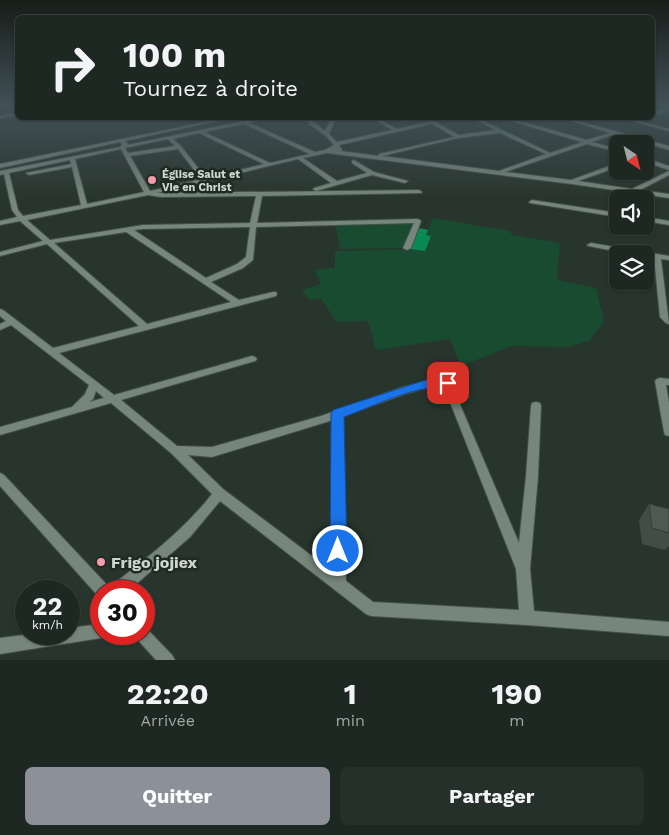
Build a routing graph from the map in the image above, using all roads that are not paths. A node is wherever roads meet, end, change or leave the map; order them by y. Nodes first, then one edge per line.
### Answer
1 (136, 137) edge
2 (173, 137) edge
3 (210, 137) edge
4 (276, 137) edge
5 (328, 137) edge
6 (374, 137) edge
7 (458, 137) edge
8 (513, 137) edge
9 (571, 137) edge
10 (600, 137) edge
11 (635, 137) edge
12 (168, 138) junction
13 (120, 140) junction
14 (589, 142) junction
15 (122, 147) junction
16 (179, 147) junction
17 (338, 148) junction
18 (609, 148) edge
19 (669, 148) edge
20 (314, 154) junction
21 (549, 154) junction
22 (127, 155) junction
23 (375, 156) junction
24 (73, 158) junction
25 (299, 158) junction
26 (654, 163) edge
27 (268, 164) junction
28 (0, 166) edge
29 (73, 166) junction
30 (609, 168) edge
31 (669, 168) edge
32 (499, 172) junction
33 (372, 173) junction
34 (669, 173) edge
35 (4, 174) edge
36 (206, 180) junction
37 (405, 181) dead end
38 (572, 182) junction
39 (337, 184) junction
40 (626, 190) edge
41 (635, 190) edge
42 (419, 192) dead end
43 (148, 193) junction
44 (298, 193) junction
45 (654, 194) edge
46 (259, 195) junction
47 (669, 196) edge
48 (532, 202) dead end
49 (84, 206) junction
50 (609, 214) edge
51 (22, 219) junction
52 (654, 220) edge
53 (668, 222) edge
54 (0, 223) edge
55 (253, 225) junction
56 (127, 229) junction
57 (48, 242) junction
58 (591, 245) dead end
59 (407, 248) dead end
60 (609, 248) edge
61 (0, 254) edge
62 (654, 256) edge
63 (657, 256) junction
64 (669, 258) edge
65 (206, 281) junction
66 (272, 294) dead end
67 (238, 303) junction
68 (0, 312) edge
69 (12, 321) junction
70 (669, 321) edge
71 (0, 327) edge
72 (145, 327) junction
73 (51, 352) junction
74 (252, 359) dead end
75 (669, 382) edge
76 (94, 384) junction
77 (112, 398) junction
78 (536, 406) dead end
79 (75, 409) junction
80 (338, 414) junction
81 (0, 431) edge
82 (669, 432) edge
83 (176, 450) junction
84 (0, 478) edge
85 (219, 492) junction
86 (523, 569) junction
87 (93, 580) edge
88 (130, 580) edge
89 (339, 584) junction
90 (527, 618) junction
91 (669, 630) edge
92 (90, 633) edge
93 (153, 645) edge
94 (0, 646) edge
95 (167, 660) edge

1 - 13 street
2 - 12 street
3 - 27 street
4 - 20 street
5 - 17 street
6 - 17 street
7 - 23 street
8 - 21 street
9 - 14 street
10 - 14 street
11 - 19 street
12 - 15 street
12 - 16 street
13 - 15 street
13 - 28 street
14 - 18 street
14 - 21 street
15 - 22 street
15 - 24 street
16 - 22 street
16 - 36 street
17 - 20 street
17 - 23 street
20 - 25 street
21 - 32 street
22 - 43 street
23 - 32 street
23 - 33 street
24 - 29 street
24 - 35 street
25 - 27 street
25 - 39 street
26 - 31 street
27 - 36 street
29 - 35 street
29 - 49 street
30 - 38 street
32 - 38 street
33 - 37 street
33 - 39 street
34 - 41 street
35 - 51 street
36 - 43 street
38 - 40 street
39 - 44 street
42 - 44 street
43 - 46 street
43 - 49 street
44 - 46 street
45 - 47 street
46 - 55 street
48 - 50 street
49 - 51 street
51 - 54 street
51 - 57 street
52 - 53 street
55 - 56 street
55 - 59 street
55 - 65 street
56 - 57 street
56 - 65 street
57 - 61 street
57 - 72 street
58 - 60 street
62 - 63 street
63 - 64 street
63 - 70 street
65 - 67 street
66 - 67 street
67 - 72 street
68 - 69 street
69 - 71 street
69 - 73 street
72 - 73 street
73 - 76 street
74 - 77 street
75 - 82 street
76 - 77 street
76 - 79 street
77 - 79 street
77 - 83 street
78 - 86 street
79 - 81 street
80 - 83 street
80 - 86 street
80 - 89 street
83 - 85 street
84 - 87 street
85 - 88 street
85 - 89 street
86 - 90 street
89 - 90 street
90 - 91 street
92 - 94 street
93 - 95 street

